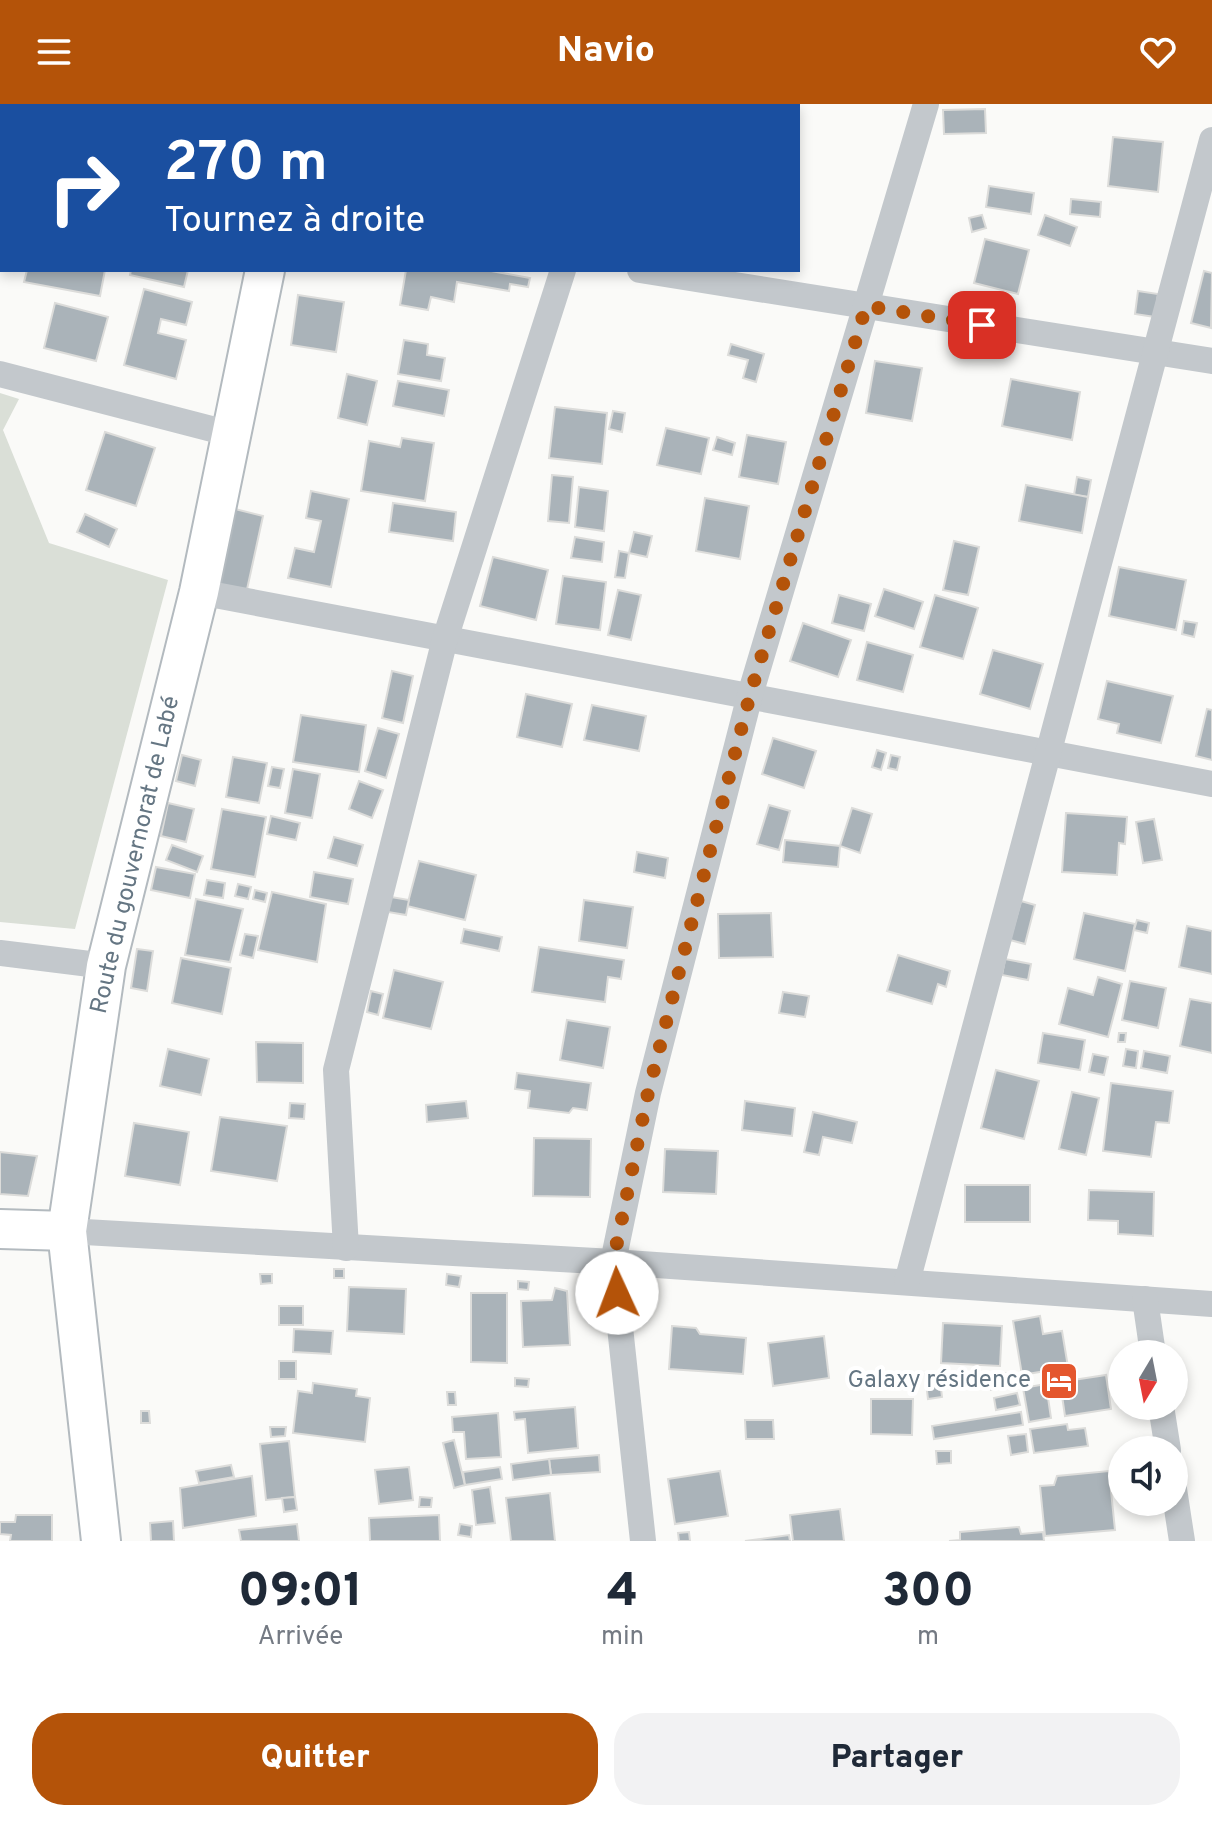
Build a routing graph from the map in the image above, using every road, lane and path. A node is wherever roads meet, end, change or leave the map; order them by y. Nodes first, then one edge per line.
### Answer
1 (926, 104) edge
2 (1212, 140) edge
3 (265, 272) edge
4 (562, 272) edge
5 (653, 272) edge
6 (866, 306) junction
7 (1155, 352) junction
8 (1212, 361) edge
9 (0, 374) edge
10 (231, 434) junction
11 (199, 592) junction
12 (445, 639) junction
13 (750, 695) junction
14 (1048, 753) junction
15 (1212, 784) edge
16 (0, 953) edge
17 (106, 966) junction
18 (0, 1229) edge
19 (67, 1231) junction
20 (346, 1248) junction
21 (613, 1262) junction
22 (907, 1282) junction
23 (1145, 1299) junction
24 (1212, 1304) edge
25 (1151, 1340) edge
26 (1178, 1516) edge
27 (101, 1541) edge
28 (643, 1541) edge
29 (1182, 1541) edge

1 - 6 street
2 - 7 street
3 - 10 street, Route du gouvernorat de Labé
4 - 12 street
5 - 6 street
6 - 7 street
6 - 13 street
7 - 8 street
7 - 14 street
9 - 10 street
10 - 11 street, Route du gouvernorat de Labé
11 - 12 street
11 - 17 street, Route du gouvernorat de Labé
12 - 13 street
12 - 20 street
13 - 14 street
13 - 21 street
14 - 15 street
14 - 22 street
16 - 17 street
17 - 19 street, Route du gouvernorat de Labé
18 - 19 street
19 - 20 street
19 - 27 street, Route du gouvernorat de Labé
20 - 21 street
21 - 22 street
21 - 28 street
22 - 23 street
23 - 24 street
23 - 25 street
26 - 29 street

